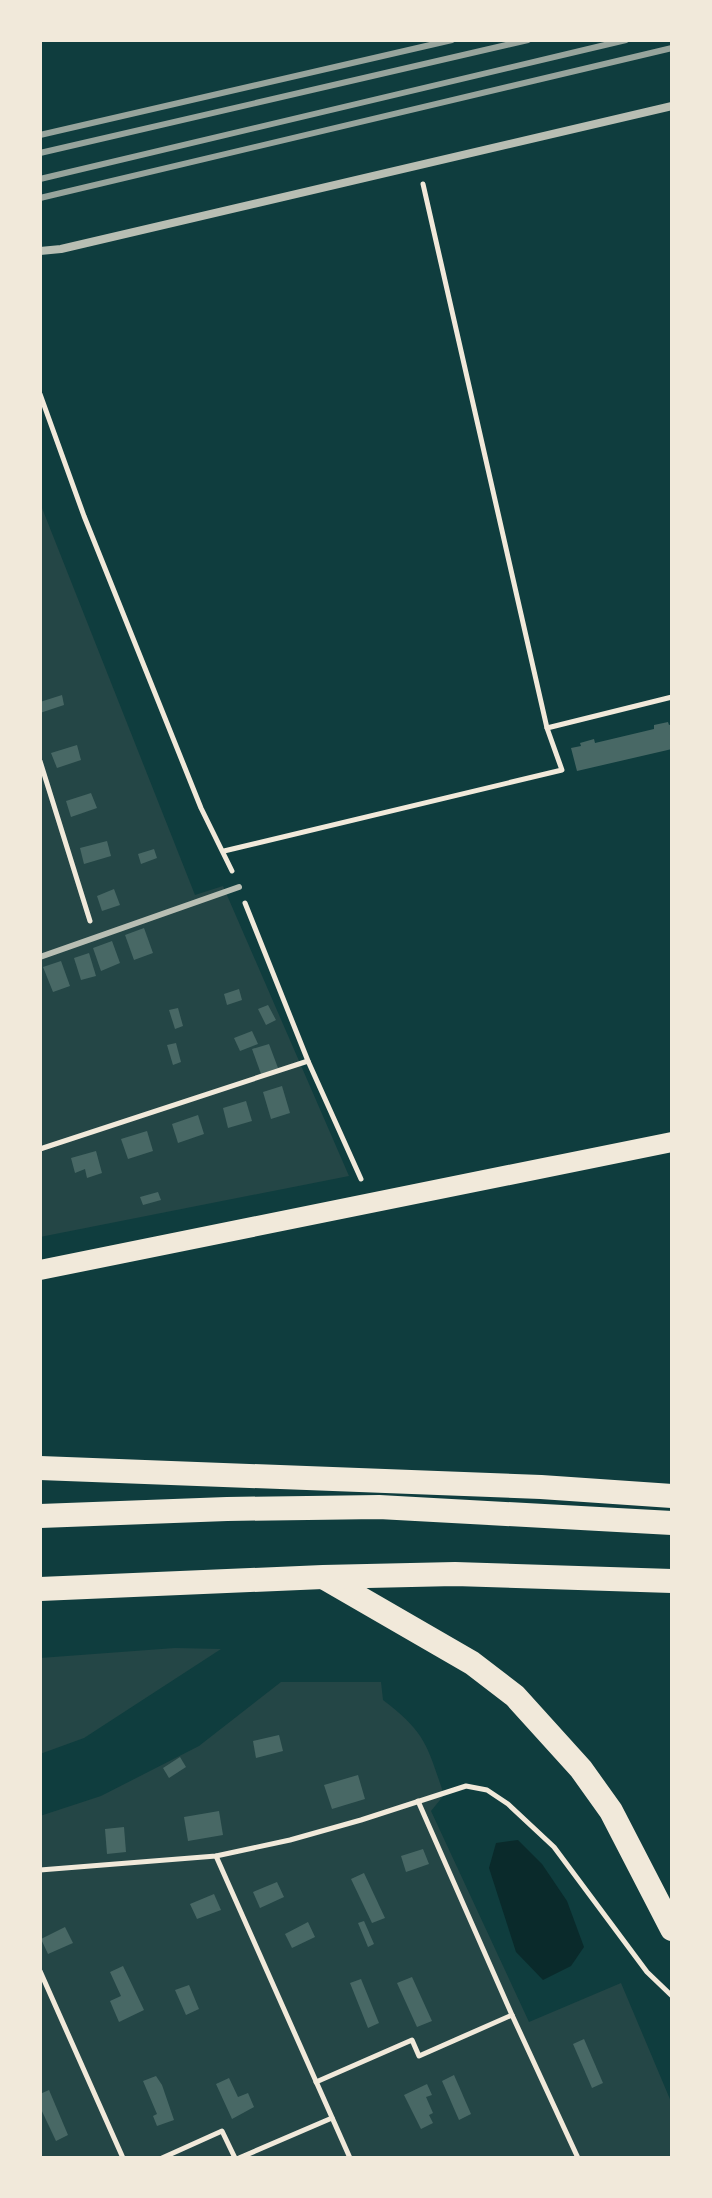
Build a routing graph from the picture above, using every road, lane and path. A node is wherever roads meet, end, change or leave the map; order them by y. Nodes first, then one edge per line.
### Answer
1 (672, 106) edge
2 (419, 166) junction
3 (40, 251) edge
4 (40, 394) edge
5 (672, 697) edge
6 (547, 728) junction
7 (40, 761) edge
8 (224, 851) junction
9 (239, 887) junction
10 (95, 937) junction
11 (40, 957) edge
12 (308, 1061) junction
13 (672, 1142) edge
14 (40, 1149) edge
15 (361, 1179) dead end
16 (40, 1270) edge
17 (40, 1468) edge
18 (672, 1496) edge
19 (40, 1516) edge
20 (672, 1523) edge
21 (323, 1577) junction
22 (672, 1581) edge
23 (40, 1589) edge
24 (418, 1801) junction
25 (216, 1856) junction
26 (40, 1870) edge
27 (672, 1929) edge
28 (40, 1971) edge
29 (672, 1996) edge
30 (512, 2015) junction
31 (316, 2082) junction
32 (332, 2118) junction
33 (123, 2158) edge
34 (162, 2158) edge
35 (237, 2158) edge
36 (350, 2158) edge
37 (578, 2158) edge

1 - 2 street
2 - 3 street
2 - 6 path
4 - 8 path
5 - 6 path
6 - 8 path
7 - 10 path
8 - 9 path
9 - 10 lane
9 - 12 path
10 - 11 lane
12 - 14 path
12 - 15 path
13 - 16 main road
17 - 18 highway
19 - 20 highway
21 - 22 highway
21 - 23 highway
21 - 27 highway
24 - 25 path
24 - 29 path
24 - 30 path
25 - 26 path
25 - 31 path
28 - 33 path
30 - 31 path
30 - 37 path
31 - 32 path
32 - 35 path
32 - 36 path
34 - 35 path

